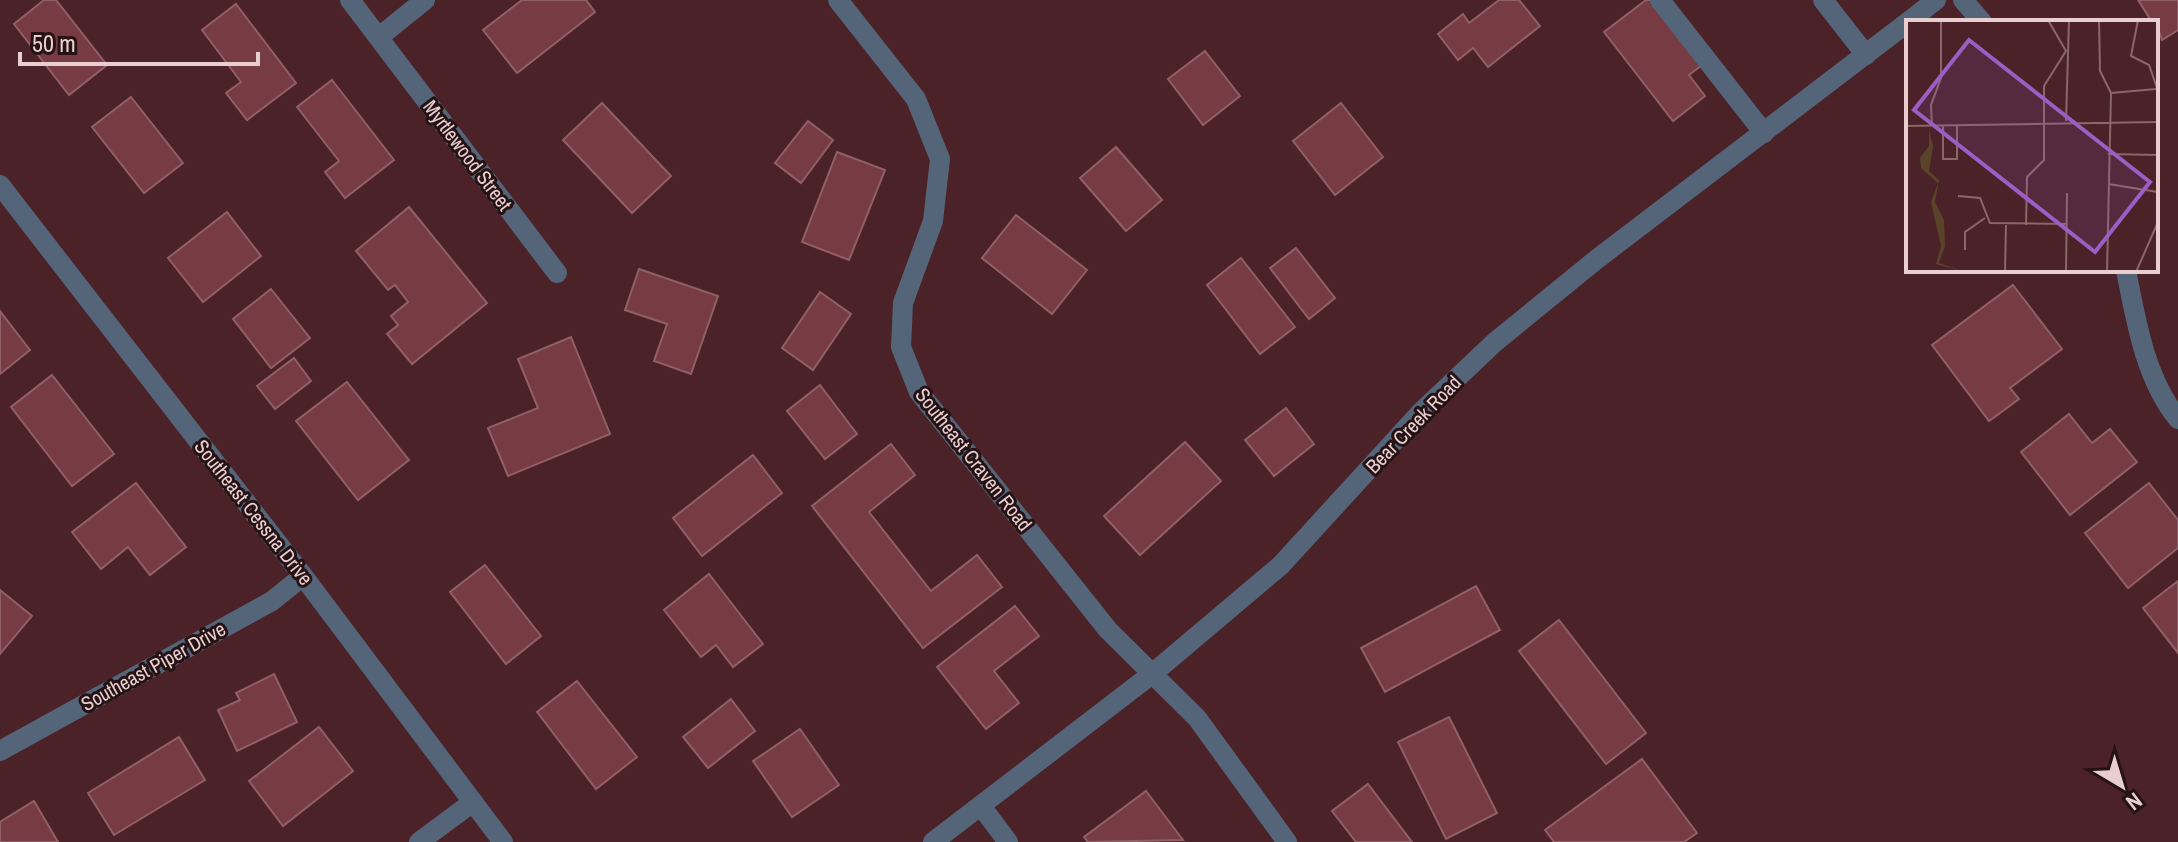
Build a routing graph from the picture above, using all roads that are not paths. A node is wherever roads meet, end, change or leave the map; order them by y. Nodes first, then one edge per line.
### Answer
1 (350, 0) edge
2 (425, 0) edge
3 (838, 0) edge
4 (1660, 0) edge
5 (1823, 0) edge
6 (1936, 0) edge
7 (1963, 0) edge
8 (1911, 20) edge
9 (1980, 20) edge
10 (1906, 24) edge
11 (379, 37) junction
12 (1866, 55) junction
13 (1764, 133) junction
14 (0, 185) edge
15 (2126, 272) edge
16 (557, 273) dead end
17 (2178, 419) edge
18 (303, 576) junction
19 (1152, 674) junction
20 (0, 751) edge
21 (473, 802) junction
22 (981, 806) junction
23 (419, 842) edge
24 (503, 842) edge
25 (933, 842) edge
26 (1008, 842) edge
27 (1287, 842) edge

1 - 11 street
2 - 11 street
3 - 19 street, Southeast Craven Road
4 - 13 street
5 - 12 street
6 - 8 street, Bear Creek Road
7 - 9 street
10 - 12 street, Bear Creek Road
11 - 16 street, Myrtlewood Street
12 - 13 street, Bear Creek Road
13 - 19 street, Bear Creek Road
14 - 18 street, Southeast Cessna Drive
15 - 17 street
18 - 20 street, Southeast Piper Drive
18 - 21 street, Southeast Cessna Drive
19 - 22 street, Bear Creek Road
19 - 27 street, Southeast Craven Road
21 - 23 street
21 - 24 street, Southeast Cessna Drive
22 - 25 street, Bear Creek Road
22 - 26 street

